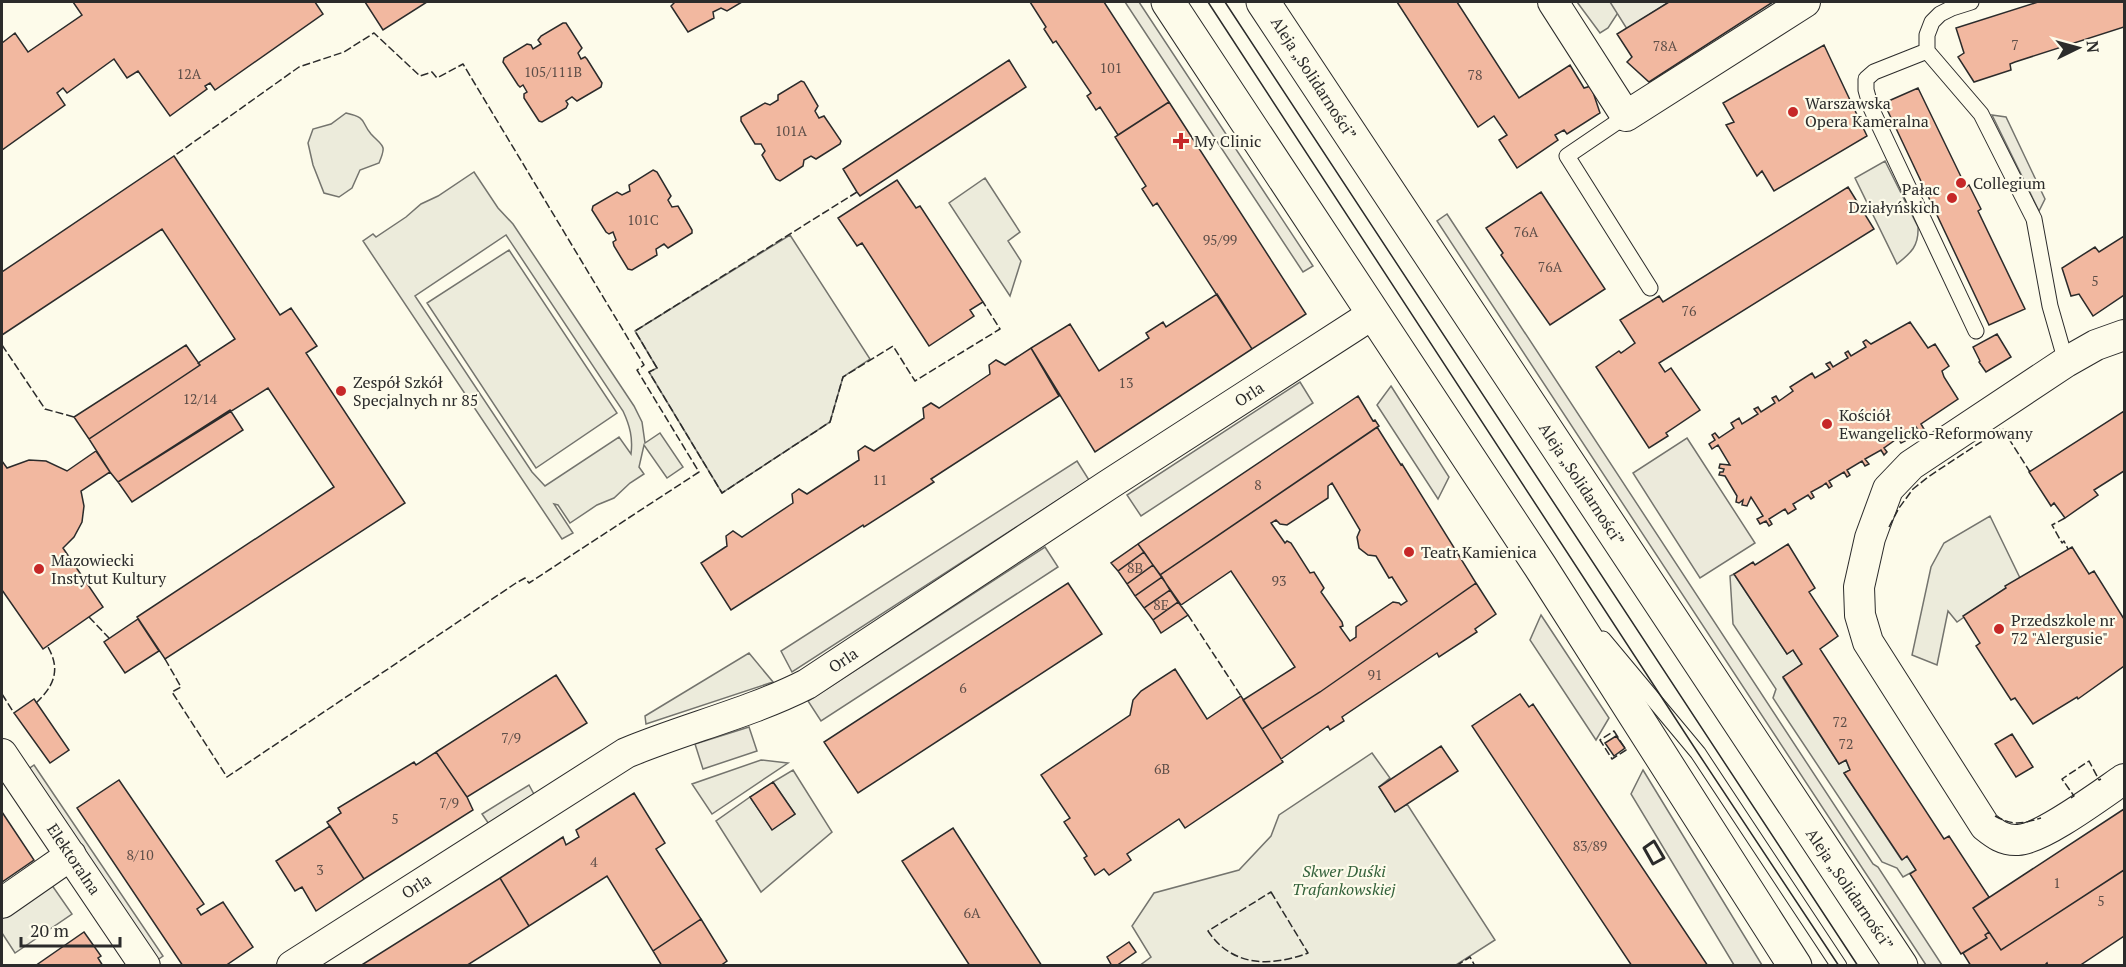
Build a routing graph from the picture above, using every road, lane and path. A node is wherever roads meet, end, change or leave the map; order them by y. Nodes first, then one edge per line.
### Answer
1 (1168, 2) edge
2 (1263, 2) edge
3 (1553, 2) edge
4 (1805, 2) edge
5 (1971, 2) edge
6 (1927, 51) junction
7 (1626, 116) junction
8 (1650, 288) dead end
9 (1373, 314) junction
10 (1976, 331) dead end
11 (2124, 335) edge
12 (2066, 362) junction
13 (1540, 566) junction
14 (2, 754) edge
15 (2124, 779) edge
16 (71, 855) junction
17 (1837, 871) junction
18 (2, 903) edge
19 (145, 966) edge
20 (292, 966) edge
21 (1796, 966) edge
22 (1839, 966) edge
23 (1885, 966) edge
24 (1901, 966) edge

1 - 9 main road
2 - 17 main road, Aleja „Solidarności”
3 - 7 street
4 - 7 street
5 - 6 lane
6 - 10 lane
6 - 12 lane
7 - 8 lane
9 - 13 main road
9 - 20 street, Orla
11 - 12 street
12 - 15 street
13 - 21 main road
13 - 22 lane
14 - 16 street, Elektoralna
16 - 18 street
16 - 19 street, Elektoralna
17 - 23 lane
17 - 24 main road, Aleja „Solidarności”

